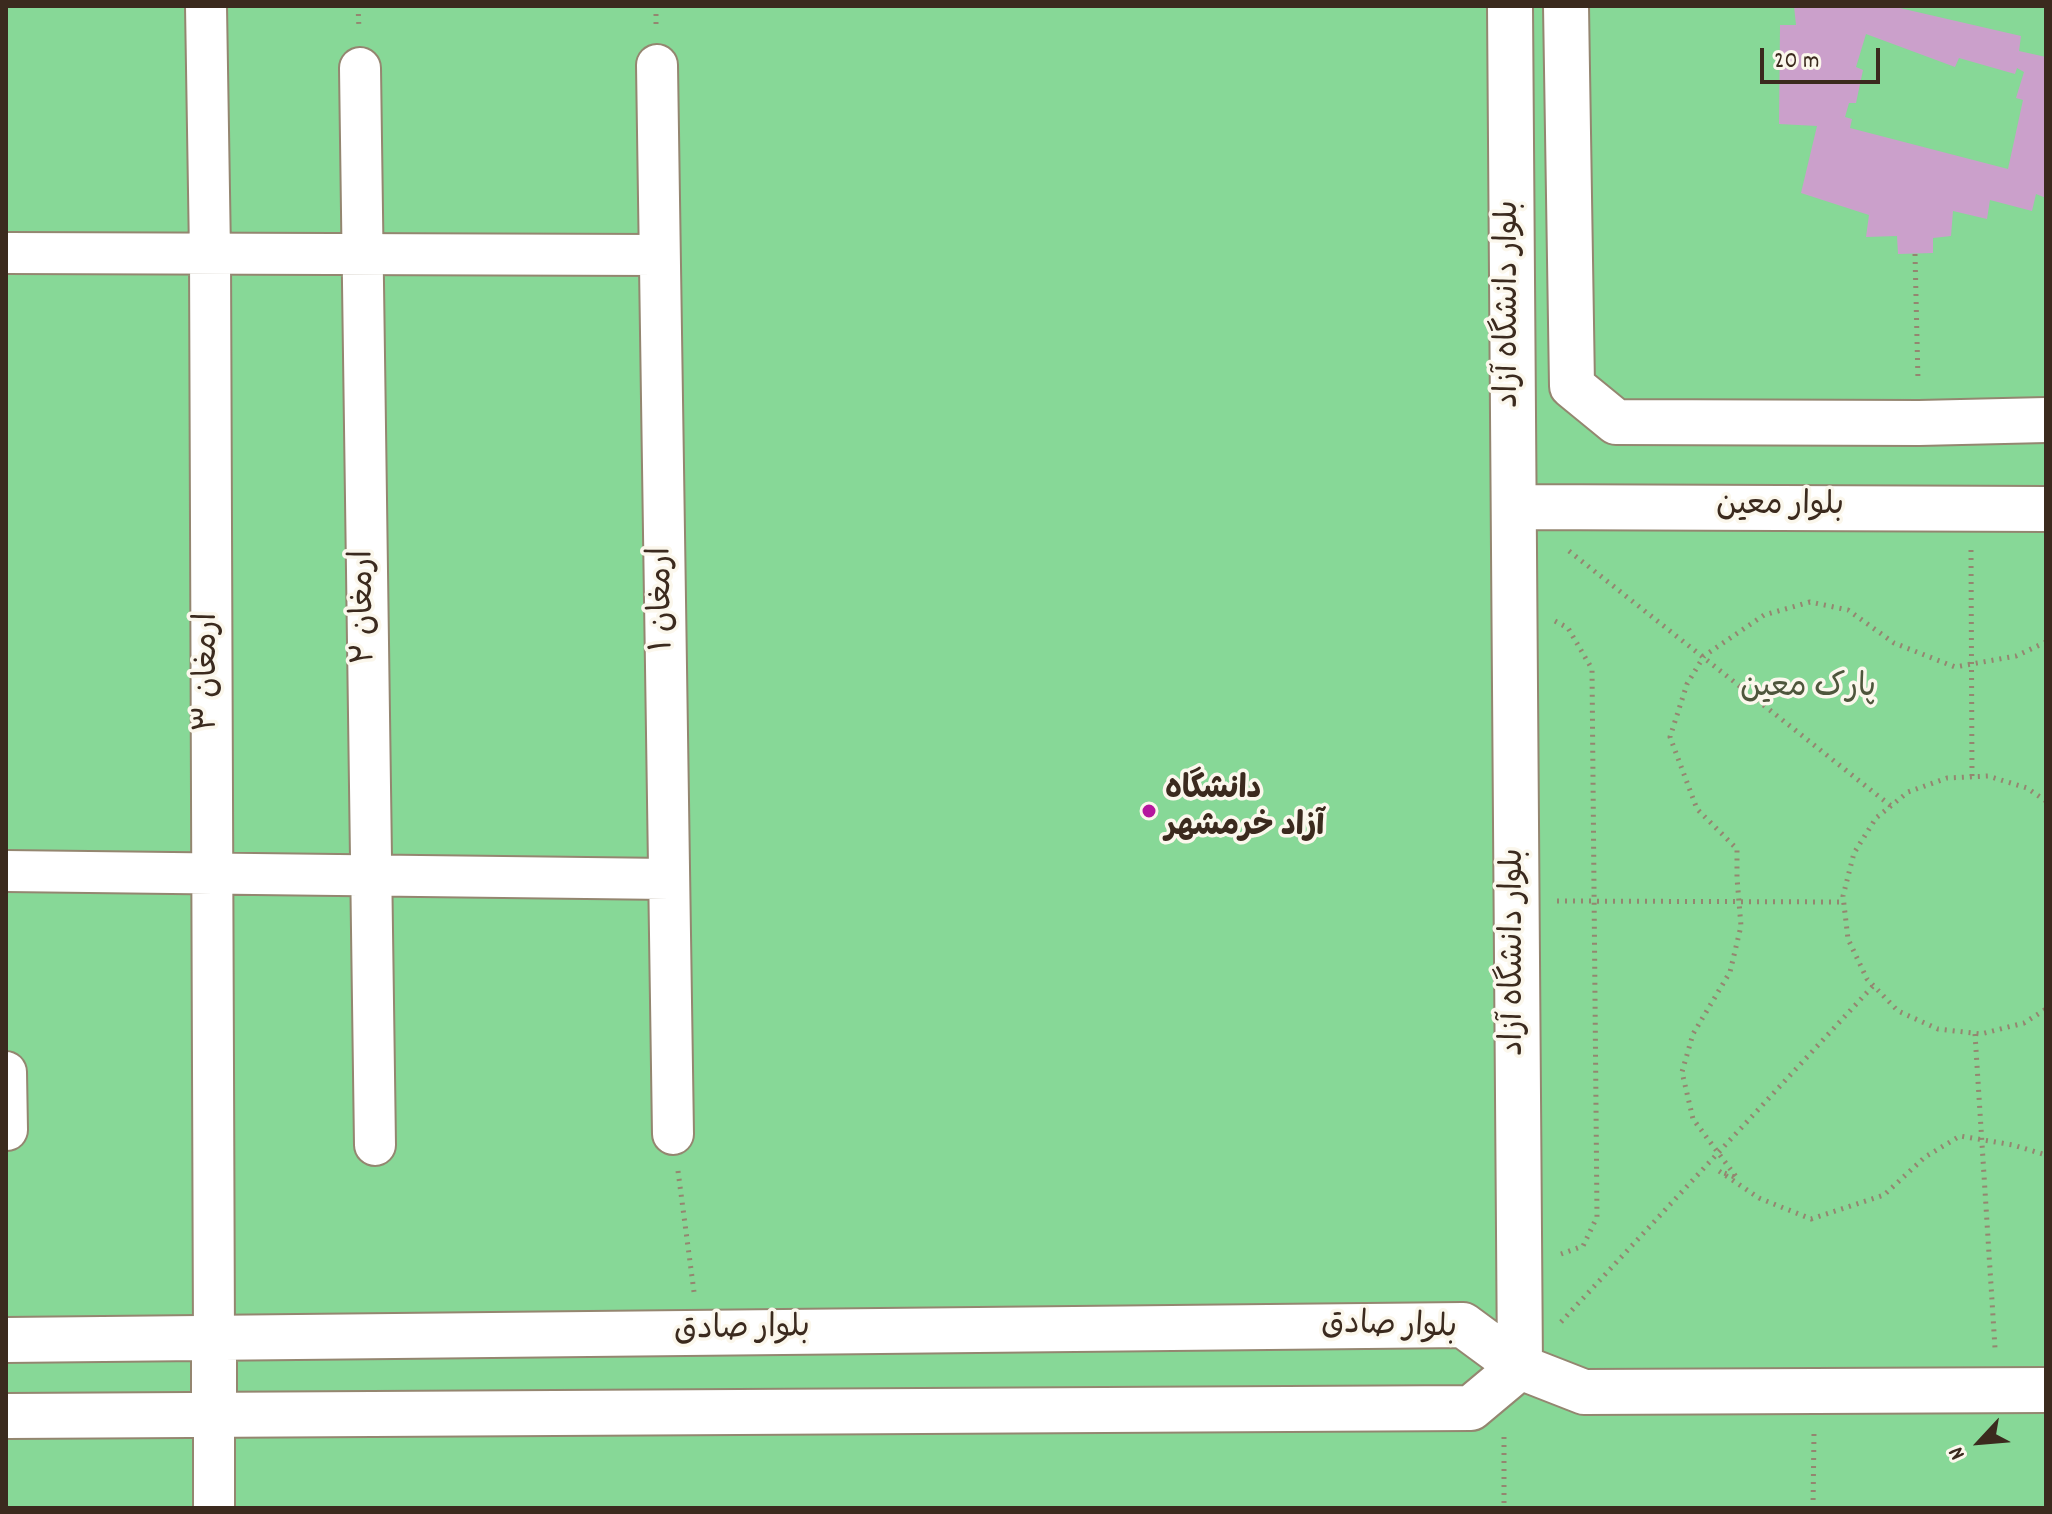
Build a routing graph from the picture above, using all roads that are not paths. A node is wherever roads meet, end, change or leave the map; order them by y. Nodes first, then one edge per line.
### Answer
1 (206, 6) edge
2 (1510, 6) edge
3 (1566, 6) edge
4 (657, 65) dead end
5 (360, 68) dead end
6 (6, 253) edge
7 (210, 253) junction
8 (363, 254) junction
9 (659, 255) junction
10 (2046, 420) edge
11 (1514, 507) junction
12 (2046, 509) edge
13 (6, 871) edge
14 (212, 874) junction
15 (370, 876) junction
16 (669, 879) junction
17 (6, 1072) edge
18 (7, 1130) edge
19 (673, 1134) road end
20 (375, 1145) dead end
21 (214, 1338) junction
22 (6, 1340) edge
23 (1512, 1374) junction
24 (2046, 1390) edge
25 (214, 1415) junction
26 (6, 1416) edge
27 (214, 1508) edge

1 - 7 street, ارمغان ۳
2 - 11 street, بلوار دانشگاه آزاد
3 - 10 street, بلوار دانشگاه آزاد
4 - 9 street, ارمغان ۱
5 - 8 street, ارمغان ۲
6 - 7 street
7 - 8 street
7 - 14 street, ارمغان ۳
8 - 9 street
8 - 15 street, ارمغان ۲
9 - 16 street, ارمغان ۱
11 - 12 street, بلوار معین
11 - 23 street, بلوار دانشگاه آزاد
13 - 14 street
14 - 15 street
14 - 21 street, ارمغان ۳
15 - 16 street
15 - 20 street, ارمغان ۲
16 - 19 street, ارمغان ۱
17 - 18 street
21 - 22 street, بلوار صادق
21 - 23 street, بلوار صادق
21 - 25 street
23 - 24 street
23 - 25 street
25 - 26 street
25 - 27 street

